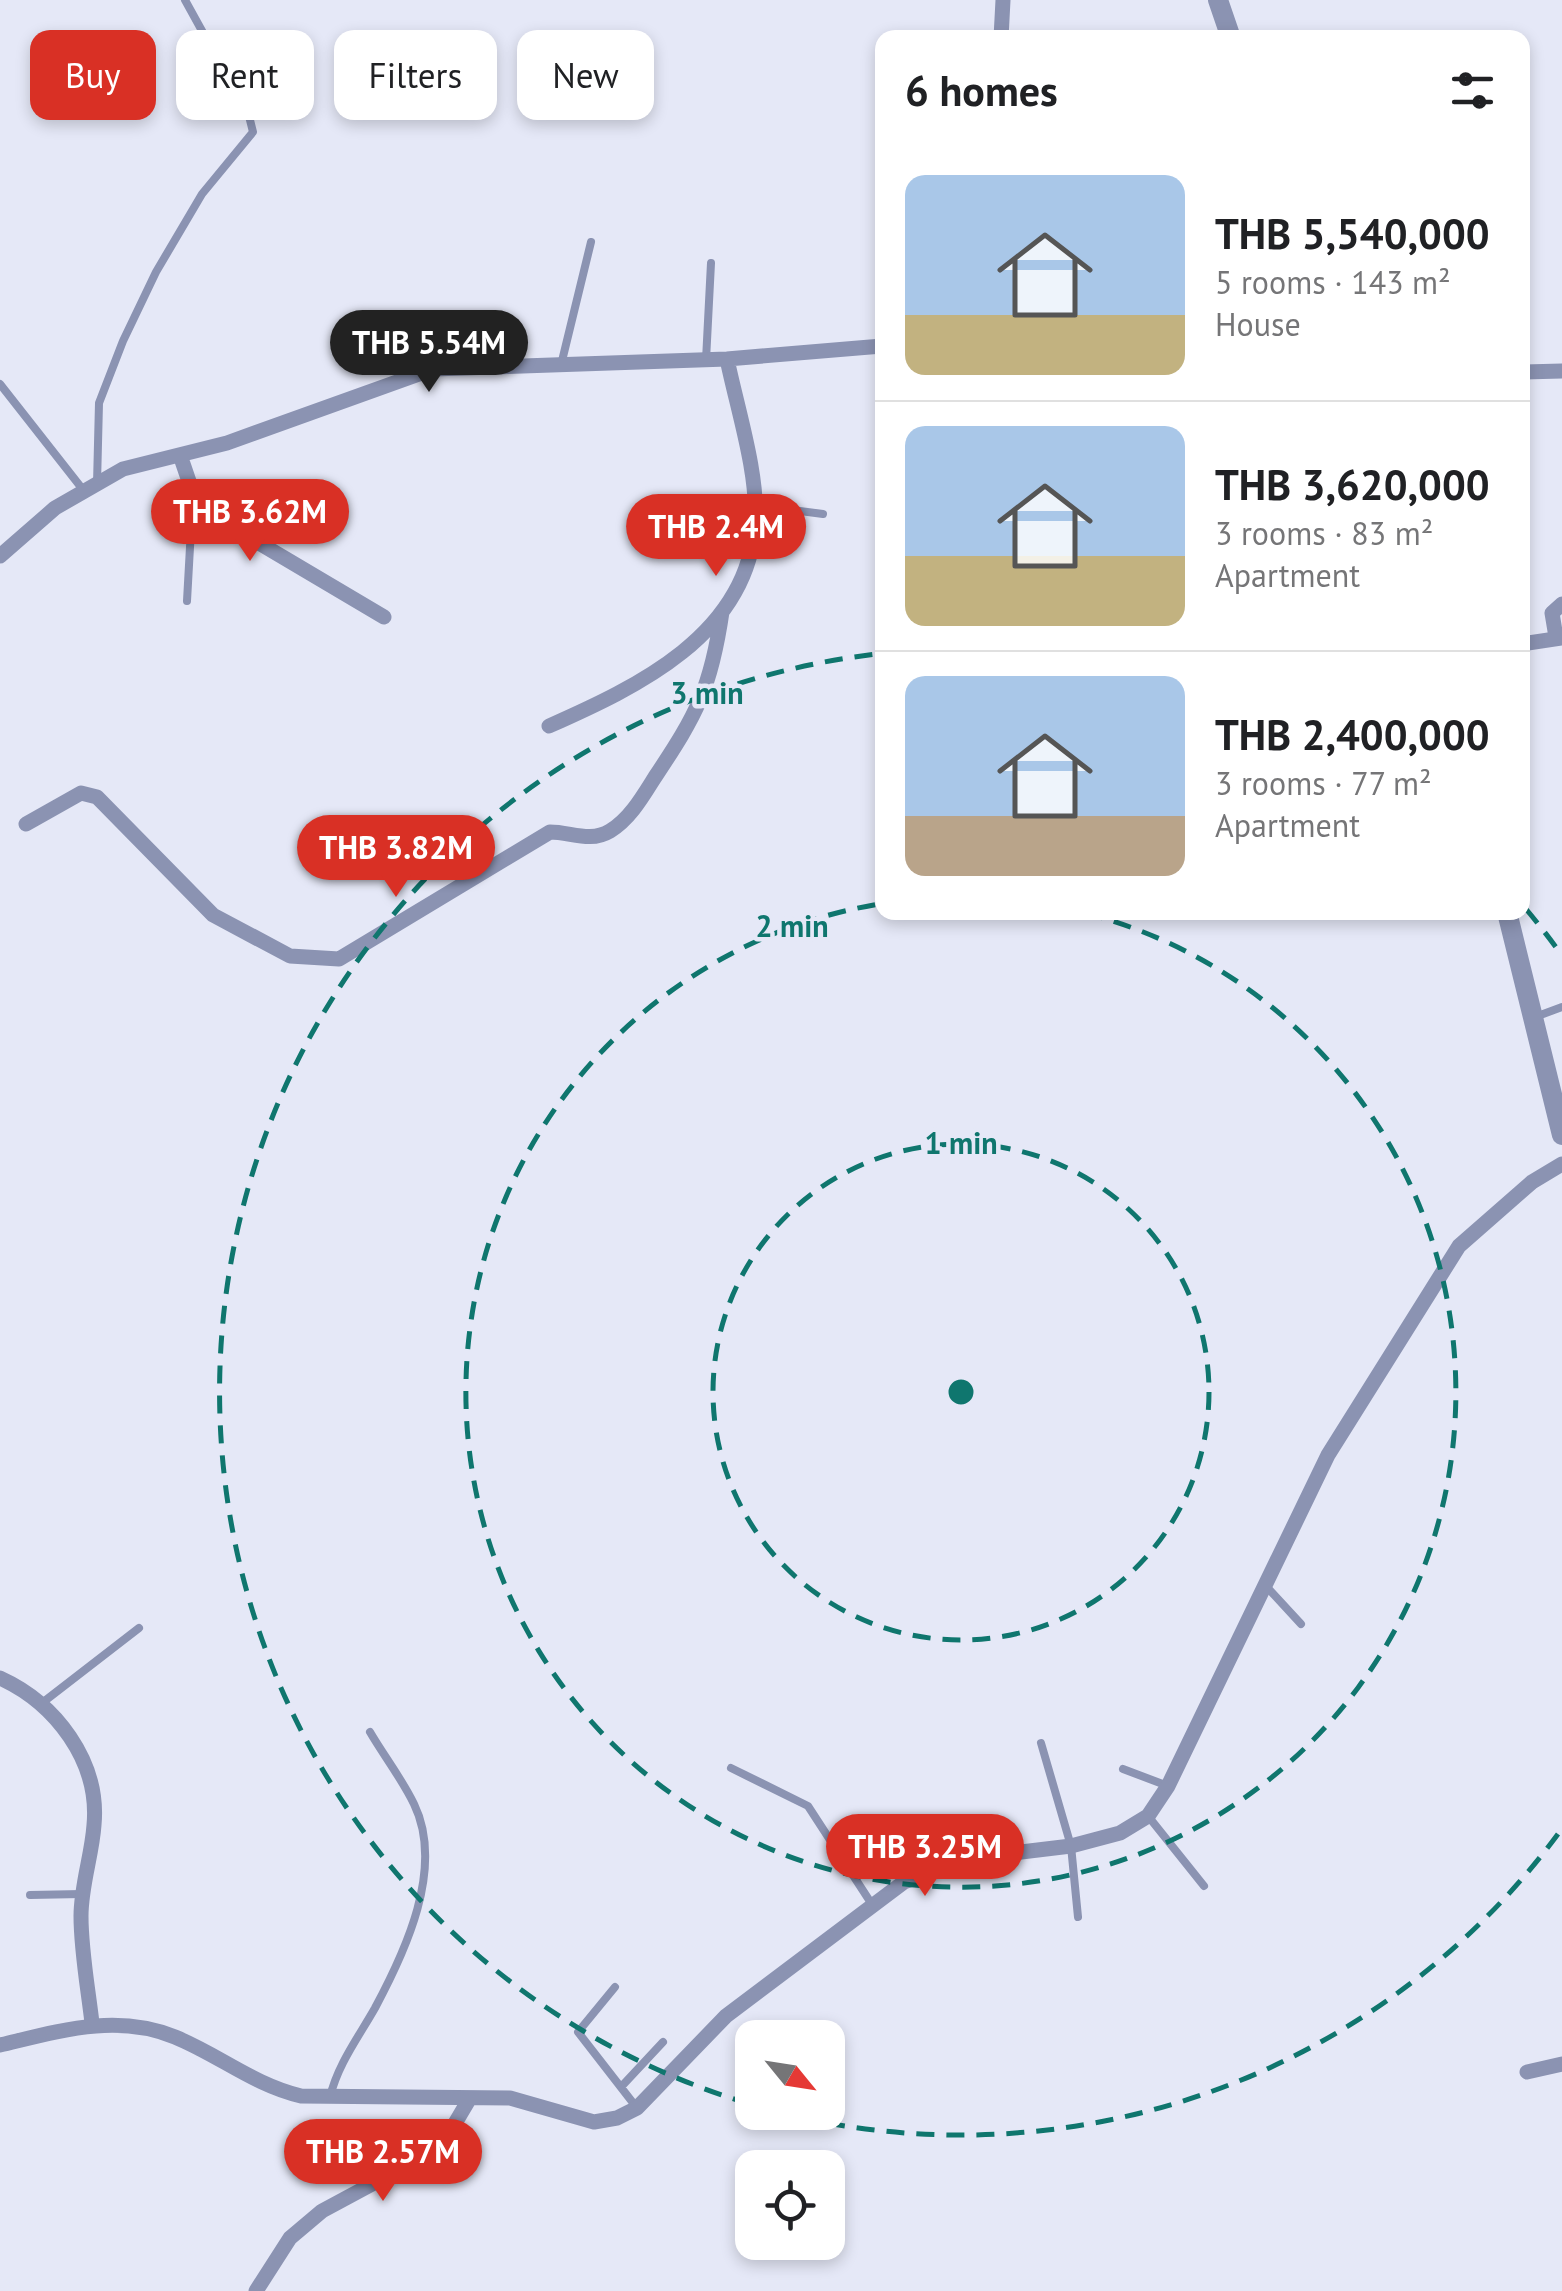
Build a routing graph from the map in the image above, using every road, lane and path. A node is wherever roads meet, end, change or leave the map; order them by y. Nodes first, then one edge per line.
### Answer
1 (185, 0) edge
2 (1003, 0) edge
3 (1218, 0) edge
4 (1001, 30) edge
5 (1227, 30) edge
6 (591, 242) dead end
7 (711, 262) dead end
8 (875, 347) edge
9 (727, 359) junction
10 (706, 360) junction
11 (561, 364) junction
12 (1530, 372) edge
13 (1562, 372) edge
14 (0, 384) edge
15 (180, 455) junction
16 (90, 487) junction
17 (193, 493) junction
18 (755, 505) junction
19 (823, 514) dead end
20 (0, 556) edge
21 (188, 600) dead end
22 (1562, 604) edge
23 (722, 612) junction
24 (384, 618) dead end
25 (1559, 638) edge
26 (1530, 643) edge
27 (549, 726) dead end
28 (26, 824) dead end
29 (1509, 920) edge
30 (1562, 1007) edge
31 (1531, 1018) junction
32 (1562, 1135) edge
33 (1562, 1164) edge
34 (1263, 1582) junction
35 (1301, 1624) dead end
36 (139, 1628) dead end
37 (0, 1678) edge
38 (42, 1703) junction
39 (370, 1732) dead end
40 (1041, 1744) dead end
41 (731, 1768) dead end
42 (1123, 1769) dead end
43 (1168, 1786) junction
44 (1148, 1816) junction
45 (1071, 1846) junction
46 (1204, 1886) dead end
47 (82, 1894) junction
48 (30, 1895) dead end
49 (873, 1906) junction
50 (1078, 1916) dead end
51 (615, 1987) dead end
52 (92, 2024) junction
53 (663, 2042) dead end
54 (0, 2045) edge
55 (1562, 2064) edge
56 (1527, 2072) dead end
57 (621, 2087) junction
58 (330, 2097) junction
59 (470, 2098) junction
60 (637, 2108) junction
61 (256, 2291) edge

1 - 16 lane
2 - 4 street
3 - 5 street
6 - 11 lane
7 - 10 lane
8 - 9 street
9 - 10 street
9 - 18 street
10 - 11 street
11 - 15 street
12 - 13 street
14 - 16 lane
15 - 16 street
15 - 17 street
16 - 20 street
17 - 21 lane
17 - 24 street
18 - 19 lane
18 - 23 street
22 - 25 street
23 - 27 street
23 - 28 street
25 - 26 street
29 - 31 street
30 - 31 lane
31 - 32 street
33 - 34 street
34 - 35 lane
34 - 43 street
36 - 38 lane
37 - 38 street
38 - 47 street
39 - 58 lane
40 - 45 lane
41 - 49 lane
42 - 43 lane
43 - 44 street
44 - 45 street
44 - 46 lane
45 - 49 street
45 - 50 lane
47 - 48 lane
47 - 52 street
49 - 60 street
51 - 57 lane
52 - 54 street
52 - 58 street
53 - 57 lane
55 - 56 street
57 - 60 lane
58 - 59 street
59 - 60 street
59 - 61 street

